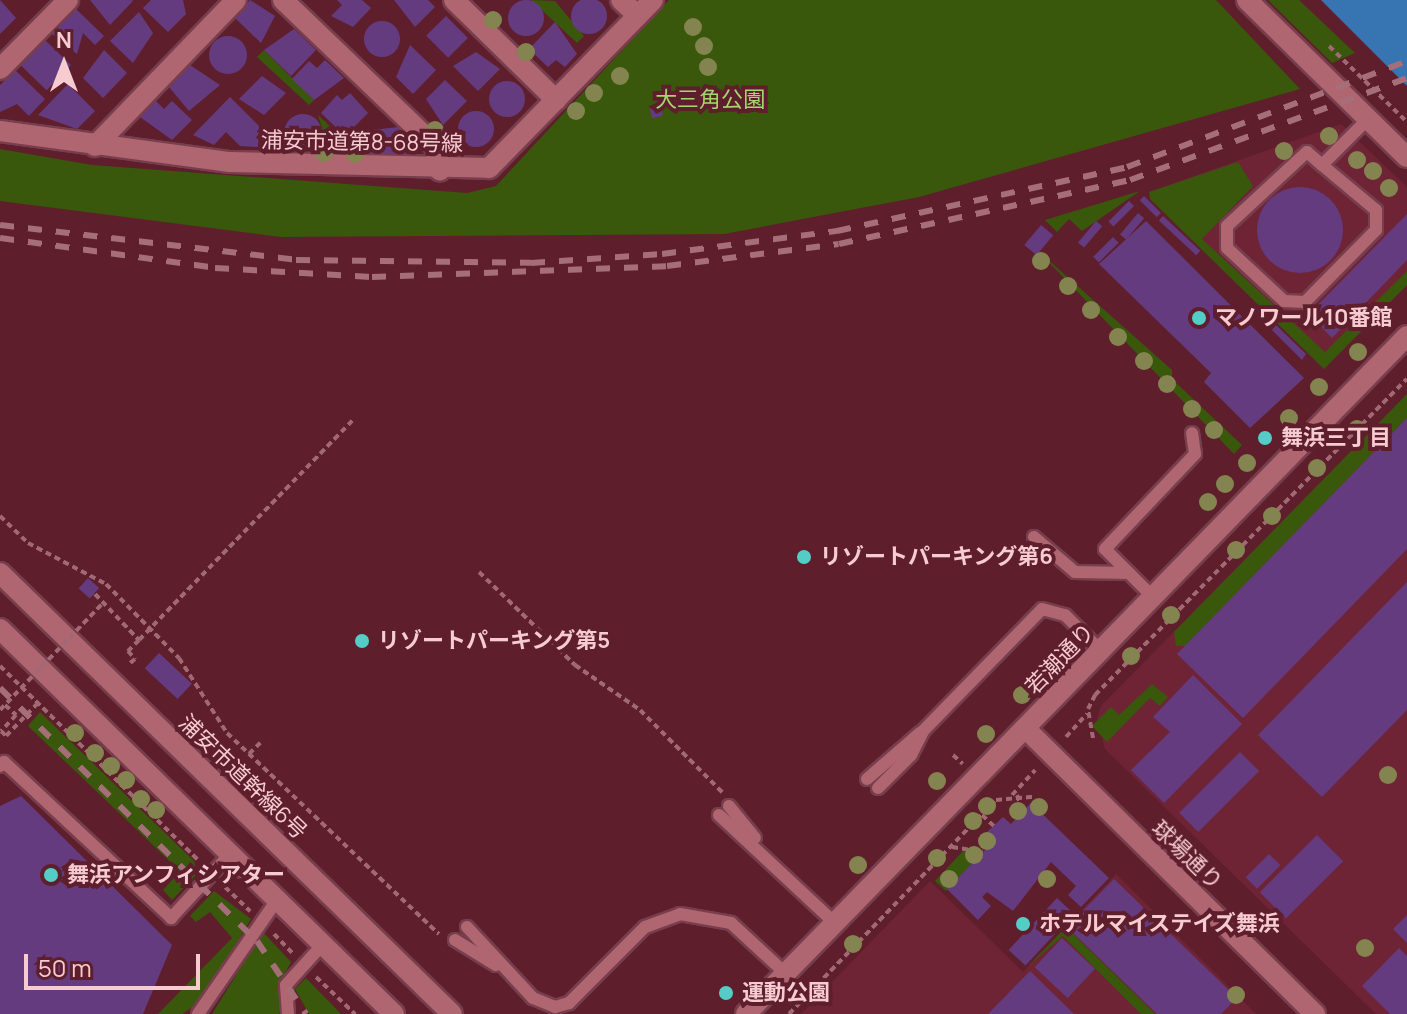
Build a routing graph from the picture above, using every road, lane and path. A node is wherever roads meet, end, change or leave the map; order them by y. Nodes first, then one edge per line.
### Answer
1 (68, 0) edge
2 (236, 0) edge
3 (283, 0) edge
4 (454, 0) edge
5 (621, 0) edge
6 (653, 0) edge
7 (1247, 0) edge
8 (638, 16) junction
9 (1315, 33) dead end
10 (0, 69) edge
11 (556, 100) junction
12 (1368, 119) junction
13 (1407, 122) edge
14 (0, 131) edge
15 (95, 146) junction
16 (1407, 157) edge
17 (1322, 165) junction
18 (440, 171) junction
19 (1407, 336) edge
20 (1407, 379) edge
21 (353, 420) dead end
22 (1192, 433) dead end
23 (0, 516) edge
24 (1034, 537) dead end
25 (479, 572) dead end
26 (0, 573) edge
27 (1129, 573) junction
28 (95, 594) dead end
29 (1154, 598) junction
30 (103, 603) junction
31 (149, 628) junction
32 (0, 629) edge
33 (137, 638) junction
34 (1101, 651) junction
35 (129, 664) dead end
36 (0, 666) edge
37 (5, 671) junction
38 (0, 677) edge
39 (38, 704) junction
40 (5, 705) junction
41 (0, 710) edge
42 (1026, 729) junction
43 (923, 731) junction
44 (1093, 738) dead end
45 (262, 741) dead end
46 (249, 754) junction
47 (0, 766) edge
48 (867, 779) dead end
49 (878, 788) dead end
50 (1017, 795) junction
51 (1034, 797) dead end
52 (726, 807) joint
53 (1023, 812) dead end
54 (982, 815) junction
55 (994, 826) dead end
56 (952, 847) junction
57 (983, 852) dead end
58 (230, 854) junction
59 (212, 874) junction
60 (277, 900) junction
61 (259, 920) junction
62 (835, 923) junction
63 (467, 927) dead end
64 (450, 940) joint
65 (323, 944) junction
66 (304, 964) junction
67 (786, 974) junction
68 (512, 975) junction
69 (201, 1013) edge
70 (288, 1014) edge
71 (355, 1014) edge
72 (394, 1014) edge
73 (452, 1014) edge
74 (746, 1014) edge
75 (789, 1014) edge
76 (1315, 1014) edge

1 - 10 street
2 - 15 street
3 - 18 street
4 - 11 street
5 - 8 street
6 - 8 street, 浦安市道第8-68号線
7 - 12 street
8 - 11 street, 浦安市道第8-68号線
9 - 13 path
11 - 18 street, 浦安市道第8-68号線
12 - 16 street
12 - 17 lane
14 - 15 street, 浦安市道第8-68号線
15 - 18 street, 浦安市道第8-68号線
17 - 17 lane
19 - 29 street, 若潮通り
20 - 44 path
21 - 31 path
22 - 27 lane
23 - 31 path
24 - 27 lane
25 - 52 path
26 - 73 street, 浦安市道幹線6号
27 - 29 lane
28 - 30 path
29 - 34 street, 若潮通り
30 - 33 path
30 - 40 path, bridge
31 - 33 path
31 - 46 path
32 - 58 street
33 - 35 path
34 - 42 street, 若潮通り
34 - 43 lane
36 - 37 path
37 - 38 path
37 - 39 path
39 - 40 path
39 - 59 path
40 - 41 path, bridge
42 - 62 street, 若潮通り
42 - 76 street, 球場通り
43 - 48 lane
43 - 49 lane
45 - 46 path
46 - 64 path
47 - 59 lane
50 - 51 path
50 - 53 path
50 - 54 path
52 - 62 lane
54 - 55 path
54 - 56 path
56 - 57 path
56 - 75 path
58 - 59 lane
58 - 60 street
59 - 61 path
60 - 61 lane
60 - 65 street
61 - 66 path
61 - 69 lane
62 - 67 street, 若潮通り
63 - 68 lane
64 - 68 lane
65 - 66 lane
65 - 72 street
66 - 70 lane
66 - 71 path
67 - 68 lane
67 - 74 street, 若潮通り

